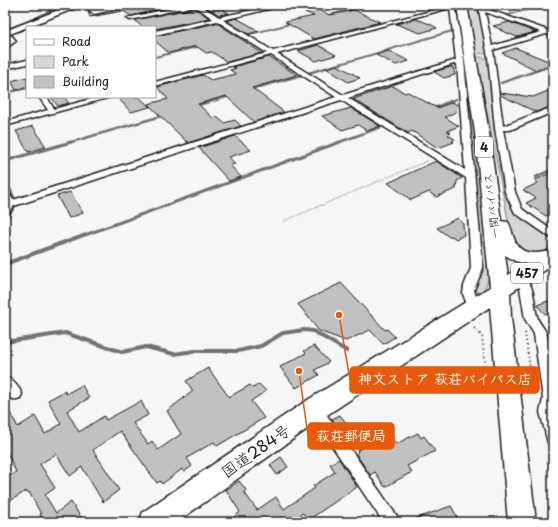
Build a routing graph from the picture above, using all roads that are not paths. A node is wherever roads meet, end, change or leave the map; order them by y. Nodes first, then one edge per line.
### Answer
1 (79, 5) edge
2 (86, 5) edge
3 (195, 5) edge
4 (283, 5) edge
5 (455, 5) edge
6 (123, 7) dead end
7 (482, 7) edge
8 (130, 18) dead end
9 (219, 19) junction
10 (553, 30) edge
11 (546, 32) junction
12 (156, 33) edge
13 (553, 34) edge
14 (5, 35) edge
15 (5, 47) edge
16 (273, 53) junction
17 (488, 54) junction
18 (461, 57) junction
19 (24, 62) edge
20 (5, 67) edge
21 (156, 84) edge
22 (44, 98) edge
23 (103, 98) edge
24 (343, 98) junction
25 (553, 109) edge
26 (52, 111) junction
27 (5, 124) edge
28 (499, 128) junction
29 (482, 132) junction
30 (470, 177) junction
31 (5, 193) edge
32 (7, 208) edge
33 (553, 236) edge
34 (550, 257) edge
35 (509, 284) junction
36 (473, 317) junction
37 (5, 382) edge
38 (15, 394) dead end
39 (315, 409) junction
40 (553, 438) edge
41 (152, 522) edge
42 (393, 522) edge
43 (522, 522) edge
44 (535, 522) edge

1 - 14 street
2 - 6 street
3 - 8 street
3 - 9 street
4 - 9 street
5 - 16 street
5 - 18 street
5 - 29 highway, 一関バイパス / 4
7 - 11 street
7 - 17 street
9 - 12 street
9 - 16 street
10 - 11 street
11 - 13 street
11 - 17 street
14 - 15 street
16 - 21 street
16 - 24 street
17 - 28 street
18 - 24 street
18 - 30 street
19 - 20 street
22 - 26 street
23 - 26 street
24 - 30 street
24 - 32 street
25 - 28 street
26 - 27 street
28 - 33 street
29 - 34 highway
29 - 35 highway, 一関バイパス / 4
30 - 36 street
31 - 32 street
34 - 35 highway, 457
35 - 36 highway, 国道284号
35 - 40 street
35 - 43 highway, 一関バイパス / 4
35 - 44 highway, 一関バイパス / 4
36 - 39 highway, 国道284号
37 - 38 street
39 - 41 highway, 国道284号
39 - 42 street

